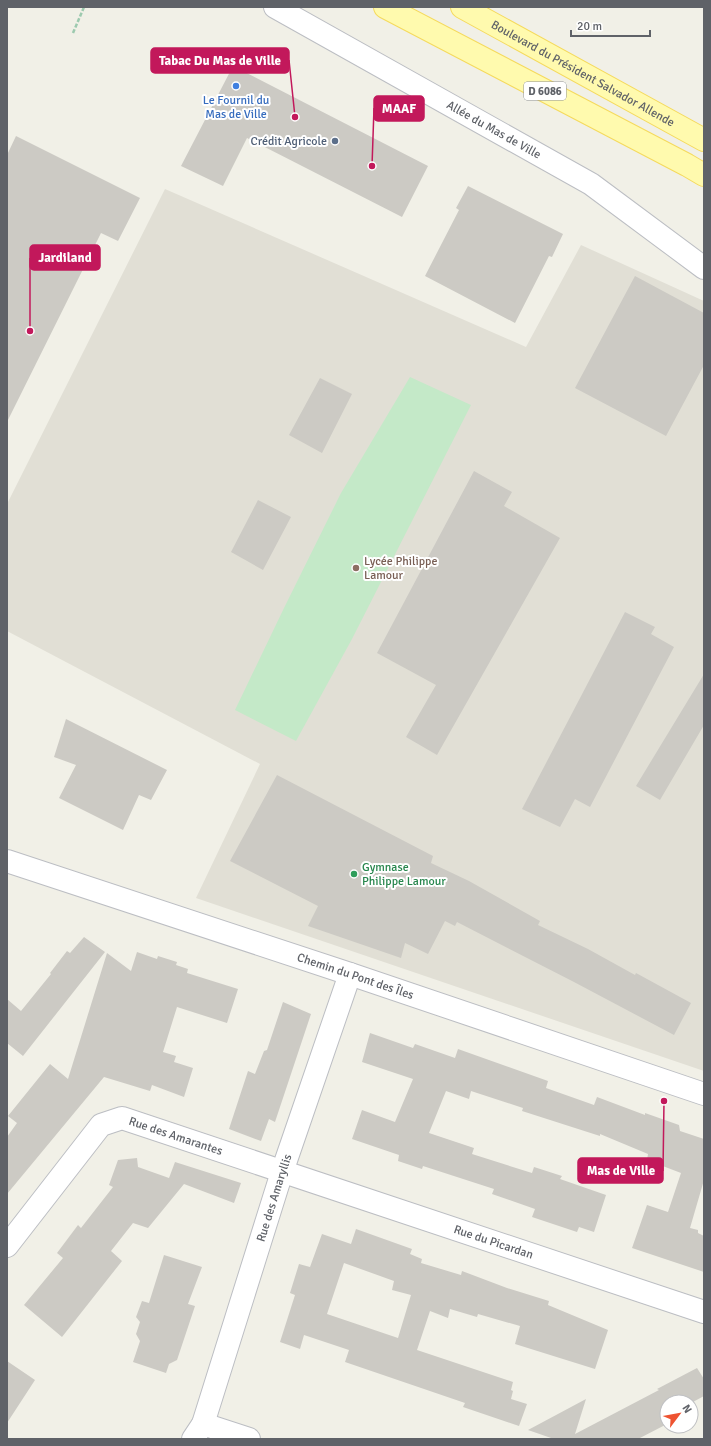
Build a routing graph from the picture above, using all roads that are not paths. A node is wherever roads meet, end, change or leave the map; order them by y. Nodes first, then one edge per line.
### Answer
1 (275, 7) edge
2 (385, 7) edge
3 (462, 7) edge
4 (704, 140) edge
5 (704, 176) edge
6 (704, 268) edge
7 (7, 861) edge
8 (350, 974) junction
9 (704, 1094) edge
10 (282, 1172) junction
11 (7, 1246) edge
12 (704, 1312) edge
13 (198, 1431) edge
14 (249, 1439) edge

1 - 6 street, Allée du Mas de Ville
2 - 5 main road, D 6086
3 - 4 main road, Boulevard du Président Salvador Allende / D 6086
7 - 8 street, Chemin du Pont des Îles
8 - 9 street, Chemin du Pont des Îles
8 - 10 street, Rue des Amaryllis
10 - 11 street, Rue des Amarantes
10 - 12 street, Rue du Picardan
10 - 13 street, Rue des Amaryllis
13 - 14 street

